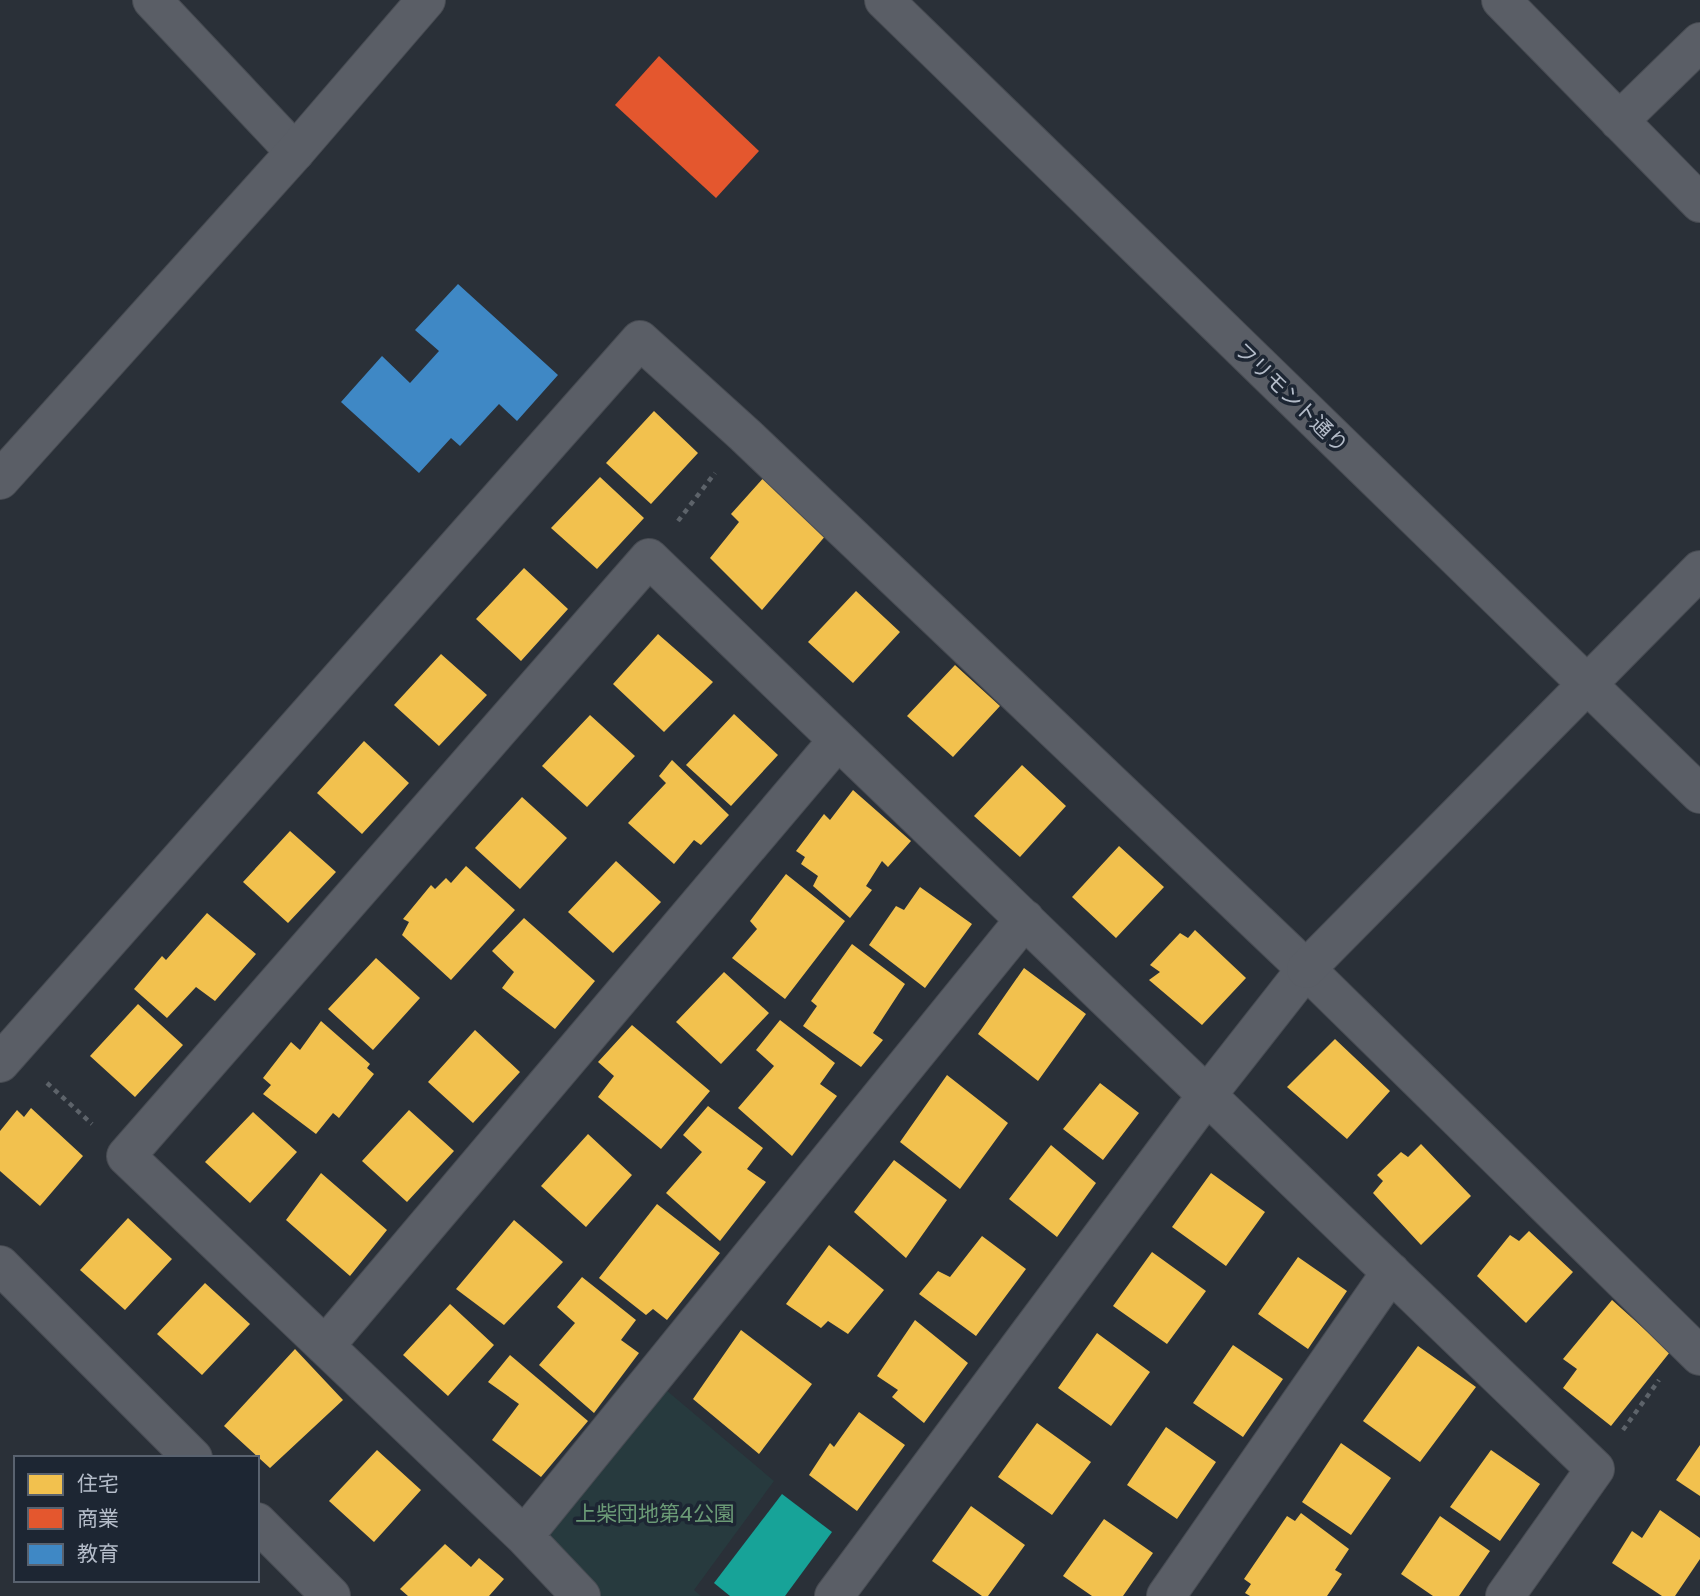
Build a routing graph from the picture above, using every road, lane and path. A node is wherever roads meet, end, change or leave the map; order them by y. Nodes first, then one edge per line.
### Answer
1 (152, 0) edge
2 (426, 0) edge
3 (884, 0) edge
4 (1501, 0) edge
5 (1700, 42) edge
6 (1619, 121) junction
7 (295, 152) junction
8 (1700, 203) edge
9 (745, 435) junction
10 (0, 480) edge
11 (649, 558) junction
12 (1700, 570) edge
13 (1587, 685) junction
14 (838, 740) junction
15 (1700, 793) edge
16 (1025, 919) junction
17 (1306, 969) junction
18 (6, 1057) edge
19 (1207, 1095) junction
20 (126, 1156) junction
21 (0, 1265) edge
22 (1391, 1272) junction
23 (325, 1346) junction
24 (1693, 1349) edge
25 (191, 1456) edge
26 (1595, 1469) junction
27 (259, 1524) edge
28 (524, 1536) junction
29 (331, 1596) edge
30 (581, 1596) edge
31 (834, 1596) edge
32 (1166, 1596) edge
33 (1505, 1596) edge

1 - 7 street
2 - 7 street
3 - 13 street, フリモント通り
4 - 6 street
5 - 6 street
6 - 8 street
7 - 10 street
9 - 11 path
9 - 17 street
9 - 18 street
11 - 14 street
11 - 20 street
12 - 13 street
13 - 15 street, フリモント通り
13 - 17 street
14 - 16 street
14 - 23 street
16 - 19 street
16 - 28 street
17 - 19 street
17 - 24 street
18 - 20 path
19 - 22 street
19 - 31 street
20 - 23 street
21 - 25 street
22 - 26 street
22 - 32 street
23 - 28 street
24 - 26 path
26 - 33 street
27 - 29 street
28 - 30 street

